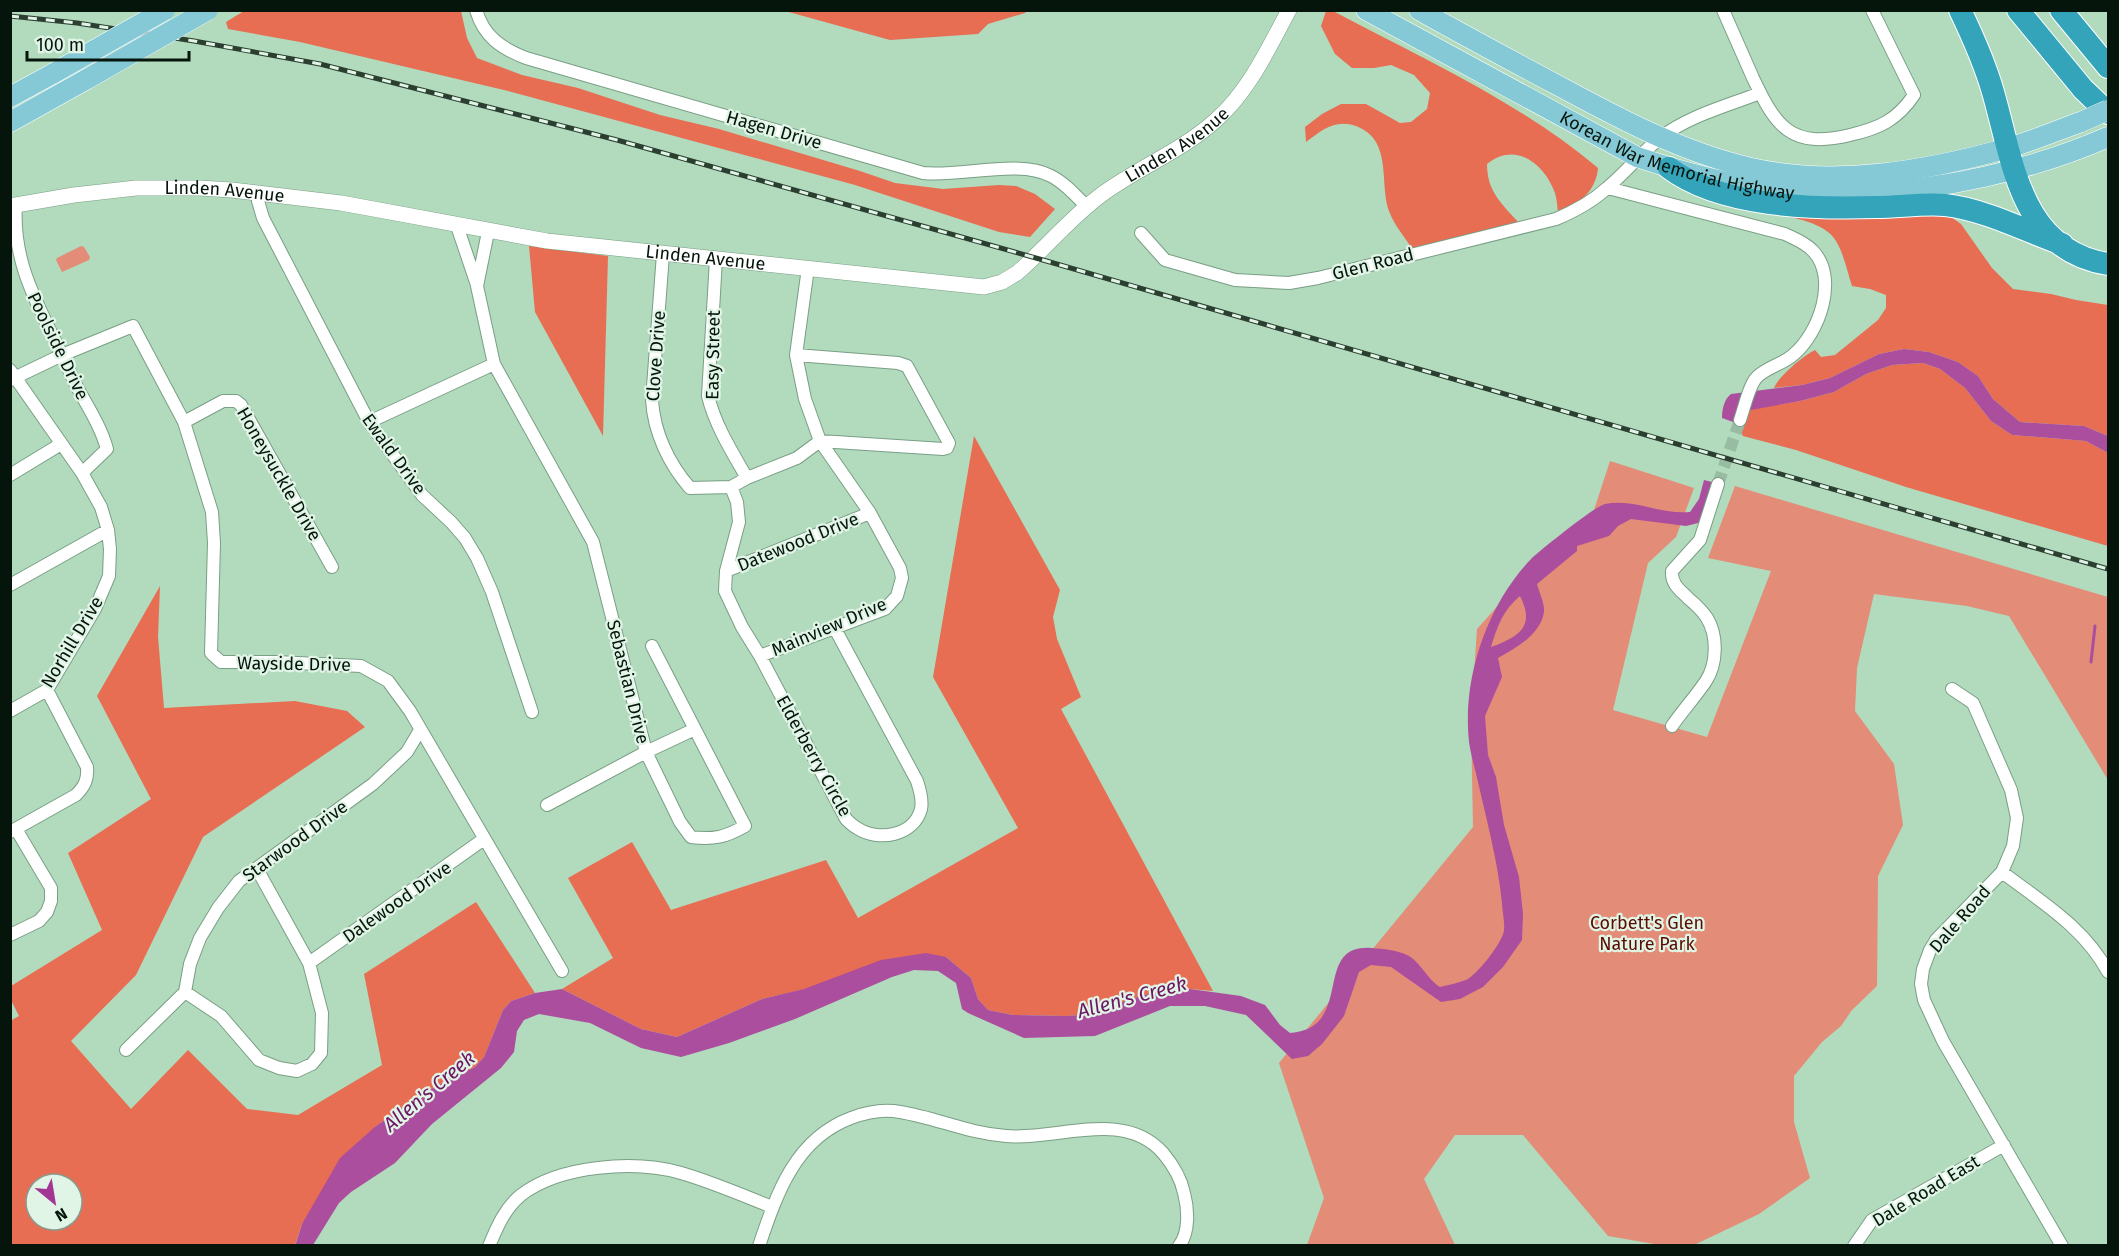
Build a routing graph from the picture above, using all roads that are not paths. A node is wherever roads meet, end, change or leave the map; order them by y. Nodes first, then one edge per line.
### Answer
1 (165, 10) edge
2 (208, 10) edge
3 (476, 10) edge
4 (1289, 10) edge
5 (1366, 10) edge
6 (1419, 10) edge
7 (1723, 10) edge
8 (1872, 10) edge
9 (1960, 10) edge
10 (2018, 10) edge
11 (2061, 10) edge
12 (2109, 67) edge
13 (1761, 93) junction
14 (10, 97) edge
15 (2109, 112) edge
16 (10, 122) edge
17 (1661, 137) junction
18 (2104, 139) edge
19 (1637, 157) junction
20 (2011, 159) junction
21 (1669, 168) junction
22 (1608, 188) junction
23 (259, 193) junction
24 (13, 205) edge
25 (1086, 206) junction
26 (457, 226) junction
27 (488, 232) junction
28 (1141, 233) dead end
29 (2062, 244) junction
30 (663, 254) junction
31 (716, 259) junction
32 (2109, 264) edge
33 (808, 268) junction
34 (477, 286) junction
35 (796, 354) junction
36 (62, 355) junction
37 (494, 364) junction
38 (12, 376) edge
39 (1741, 417) tunnel mouth
40 (184, 422) junction
41 (369, 422) junction
42 (820, 441) junction
43 (62, 444) junction
44 (82, 473) junction
45 (10, 475) edge
46 (747, 478) junction
47 (1718, 484) tunnel mouth
48 (731, 487) junction
49 (870, 513) junction
50 (108, 530) junction
51 (332, 567) dead end
52 (726, 571) junction
53 (10, 585) edge
54 (834, 627) junction
55 (652, 646) dead end
56 (760, 656) junction
57 (1952, 689) dead end
58 (47, 690) junction
59 (10, 711) edge
60 (532, 712) dead end
61 (1672, 726) dead end
62 (695, 729) junction
63 (420, 730) junction
64 (646, 752) junction
65 (548, 805) dead end
66 (13, 831) edge
67 (484, 839) junction
68 (257, 869) junction
69 (2001, 872) junction
70 (10, 935) edge
71 (309, 963) junction
72 (562, 971) dead end
73 (2109, 972) edge
74 (185, 992) junction
75 (126, 1050) dead end
76 (2004, 1145) junction
77 (772, 1207) junction
78 (489, 1245) edge
79 (759, 1245) edge
80 (1179, 1245) edge
81 (1854, 1245) edge
82 (2062, 1245) edge

1 - 14 main road, bridge
2 - 16 main road, bridge
3 - 25 street, Hagen Drive
4 - 25 street, Linden Avenue
5 - 19 main road, Korean War Memorial Highway
6 - 17 main road, Korean War Memorial Highway
7 - 13 street
8 - 13 street
9 - 20 highway
10 - 15 highway
11 - 12 highway
13 - 17 street, Glen Road
15 - 20 main road, bridge
17 - 19 street, Glen Road
17 - 20 main road, Korean War Memorial Highway
18 - 20 main road
19 - 21 main road, Korean War Memorial Highway
19 - 22 street, Glen Road
20 - 21 main road, Korean War Memorial Highway
20 - 29 highway
21 - 29 highway
22 - 28 street, Glen Road
22 - 39 street
23 - 24 street, Linden Avenue
23 - 26 street, Linden Avenue
23 - 41 street, Ewald Drive
24 - 36 street, Poolside Drive
25 - 33 street, Linden Avenue
26 - 27 street, Linden Avenue
26 - 34 street, Sebastian Drive
27 - 30 street, Linden Avenue
27 - 34 street, Sebastian Drive
29 - 32 highway
30 - 31 street, Linden Avenue
30 - 48 street, Clove Drive
31 - 33 street, Linden Avenue
31 - 46 street, Easy Street
33 - 35 street
34 - 37 street, Sebastian Drive
35 - 42 street
35 - 42 street
36 - 38 street
36 - 40 street, Wayside Drive
36 - 44 street, Poolside Drive
37 - 41 street
37 - 64 street, Sebastian Drive
38 - 43 street, Norhill Drive
40 - 51 street, Honeysuckle Drive
40 - 63 street, Wayside Drive
41 - 60 street, Ewald Drive
42 - 46 street, Clove Drive
42 - 49 street, Mainview Drive
43 - 44 street, Norhill Drive
43 - 45 street
44 - 50 street, Norhill Drive
46 - 48 street, Clove Drive
47 - 61 street
48 - 52 street, Elderberry Circle
49 - 52 street, Datewood Drive
49 - 54 street, Mainview Drive
50 - 53 street
50 - 58 street, Norhill Drive
52 - 56 street, Elderberry Circle
54 - 56 street, Mainview Drive
54 - 56 street, Elderberry Circle
55 - 62 street, Sebastian Drive
57 - 69 street, Dale Road
58 - 59 street, Norhill Drive
58 - 66 street
62 - 64 street
62 - 64 street, Sebastian Drive
63 - 67 street, Wayside Drive
63 - 68 street, Starwood Drive
64 - 65 street
66 - 70 street
67 - 71 street, Dalewood Drive
67 - 72 street, Wayside Drive
68 - 71 street
68 - 74 street, Starwood Drive
69 - 73 street
69 - 76 street, Dale Road
71 - 74 street
74 - 75 street
76 - 81 street, Dale Road East
76 - 82 street, Dale Road
77 - 78 street
77 - 79 street
77 - 80 street

